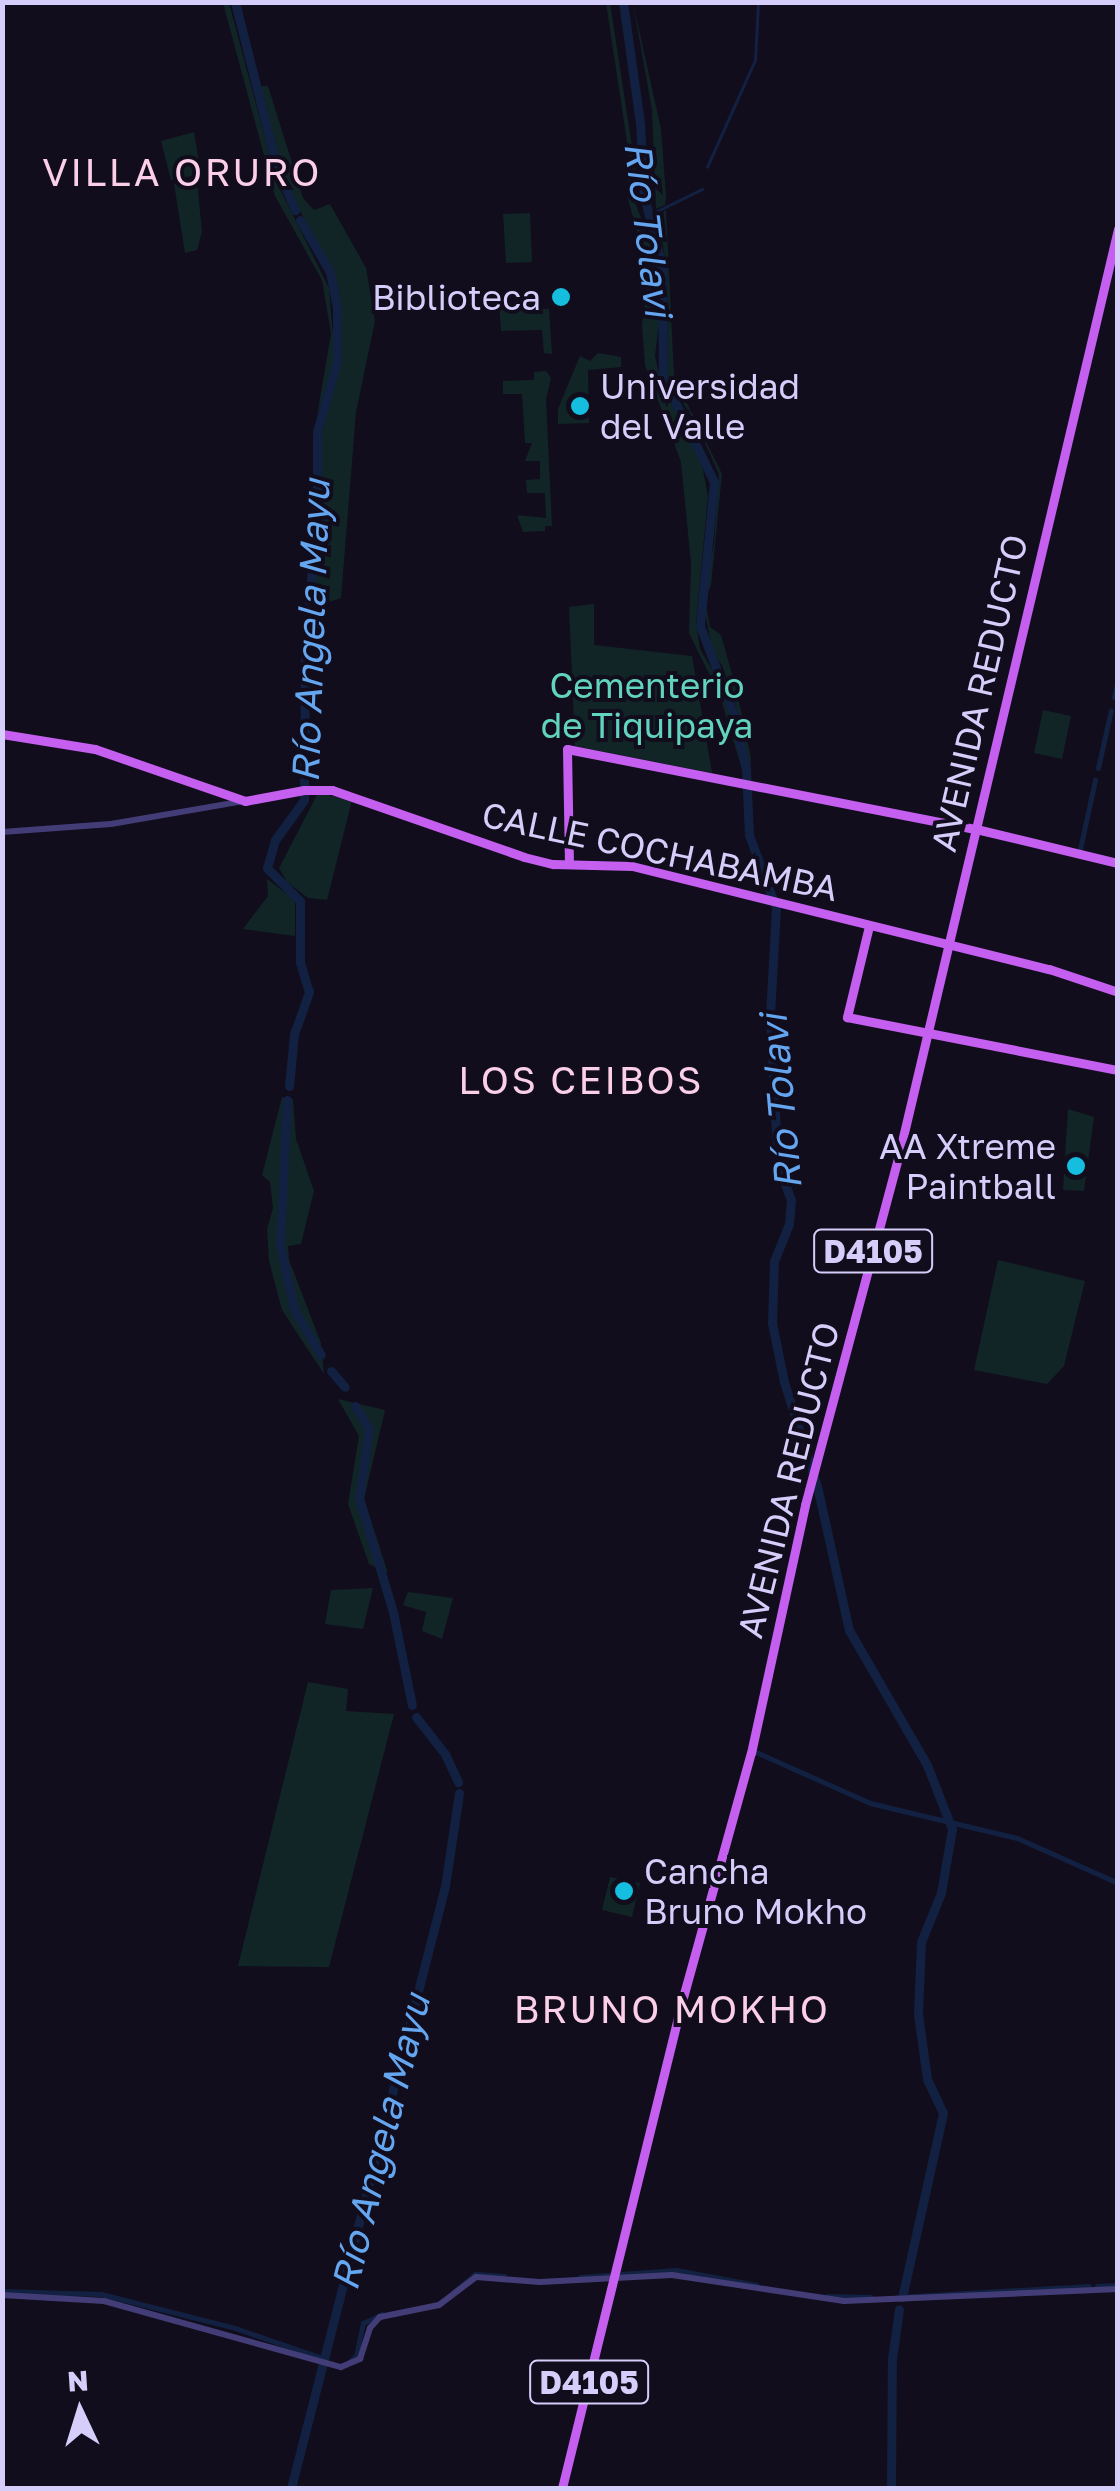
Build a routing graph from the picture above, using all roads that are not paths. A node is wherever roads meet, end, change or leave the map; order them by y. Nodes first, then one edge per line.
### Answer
1 (1118, 229) edge
2 (2, 734) edge
3 (218, 791) junction
4 (246, 801) junction
5 (219, 805) junction
6 (976, 830) junction
7 (2, 832) edge
8 (1118, 863) edge
9 (569, 864) junction
10 (869, 926) junction
11 (946, 945) junction
12 (1118, 992) edge
13 (927, 1036) junction
14 (1118, 1070) edge
15 (615, 2276) junction
16 (1118, 2289) edge
17 (2, 2295) edge
18 (562, 2488) edge

1 - 6 main road, AVENIDA REDUCTO / D4105
2 - 3 main road
3 - 4 main road
3 - 5 main road
4 - 5 street, CALLE COCHABAMBA
4 - 9 main road, CALLE COCHABAMBA
5 - 7 street, CALLE COCHABAMBA
6 - 8 main road
6 - 9 main road
6 - 11 main road, AVENIDA REDUCTO / D4105
9 - 10 main road, CALLE COCHABAMBA
10 - 11 main road, CALLE COCHABAMBA
10 - 13 main road
11 - 12 main road, CALLE COCHABAMBA
11 - 13 main road, AVENIDA REDUCTO / D4105
13 - 14 main road
13 - 15 main road, AVENIDA REDUCTO / D4105
15 - 16 street
15 - 17 street
15 - 18 main road, D4105

